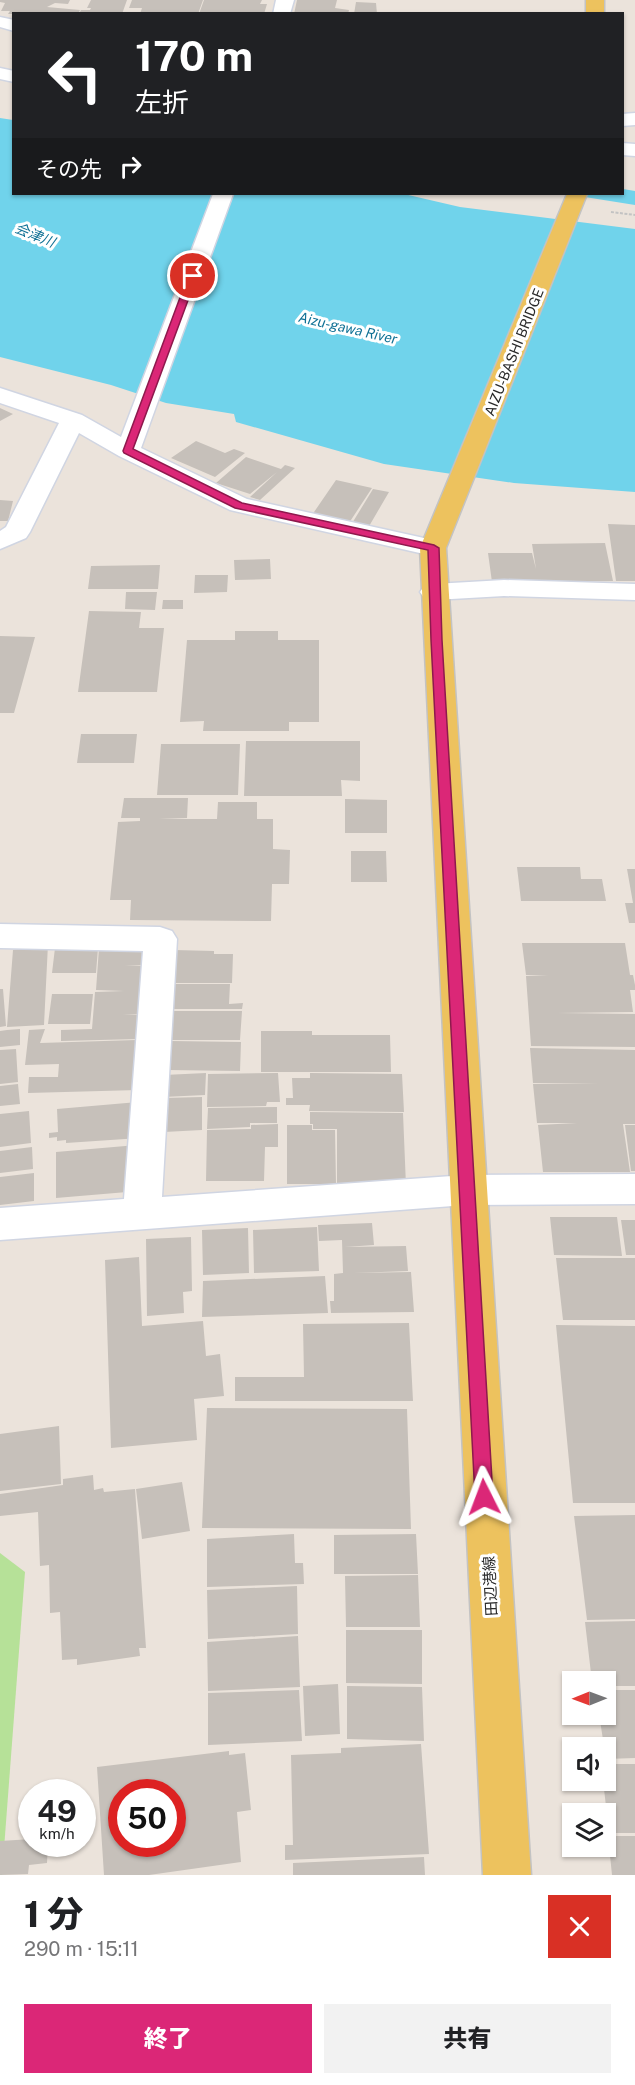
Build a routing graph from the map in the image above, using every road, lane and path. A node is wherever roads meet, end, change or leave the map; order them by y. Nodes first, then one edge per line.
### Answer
1 (223, 195) edge
2 (577, 195) edge
3 (0, 395) edge
4 (73, 420) junction
5 (128, 451) junction
6 (449, 510) joint
7 (0, 541) edge
8 (434, 548) junction
9 (434, 592) junction
10 (635, 592) edge
11 (0, 936) edge
12 (635, 1189) edge
13 (466, 1190) junction
14 (142, 1213) junction
15 (0, 1224) edge
16 (507, 1875) edge

1 - 5 street
2 - 6 main road, AIZU-BASHI BRIDGE
3 - 4 street
4 - 5 street
4 - 7 street
5 - 8 street
6 - 8 main road, 田辺港線
8 - 9 main road, 田辺港線
9 - 10 street
9 - 13 main road, 田辺港線
11 - 14 street
12 - 13 street
13 - 14 street
13 - 16 main road, 田辺港線
14 - 15 street

